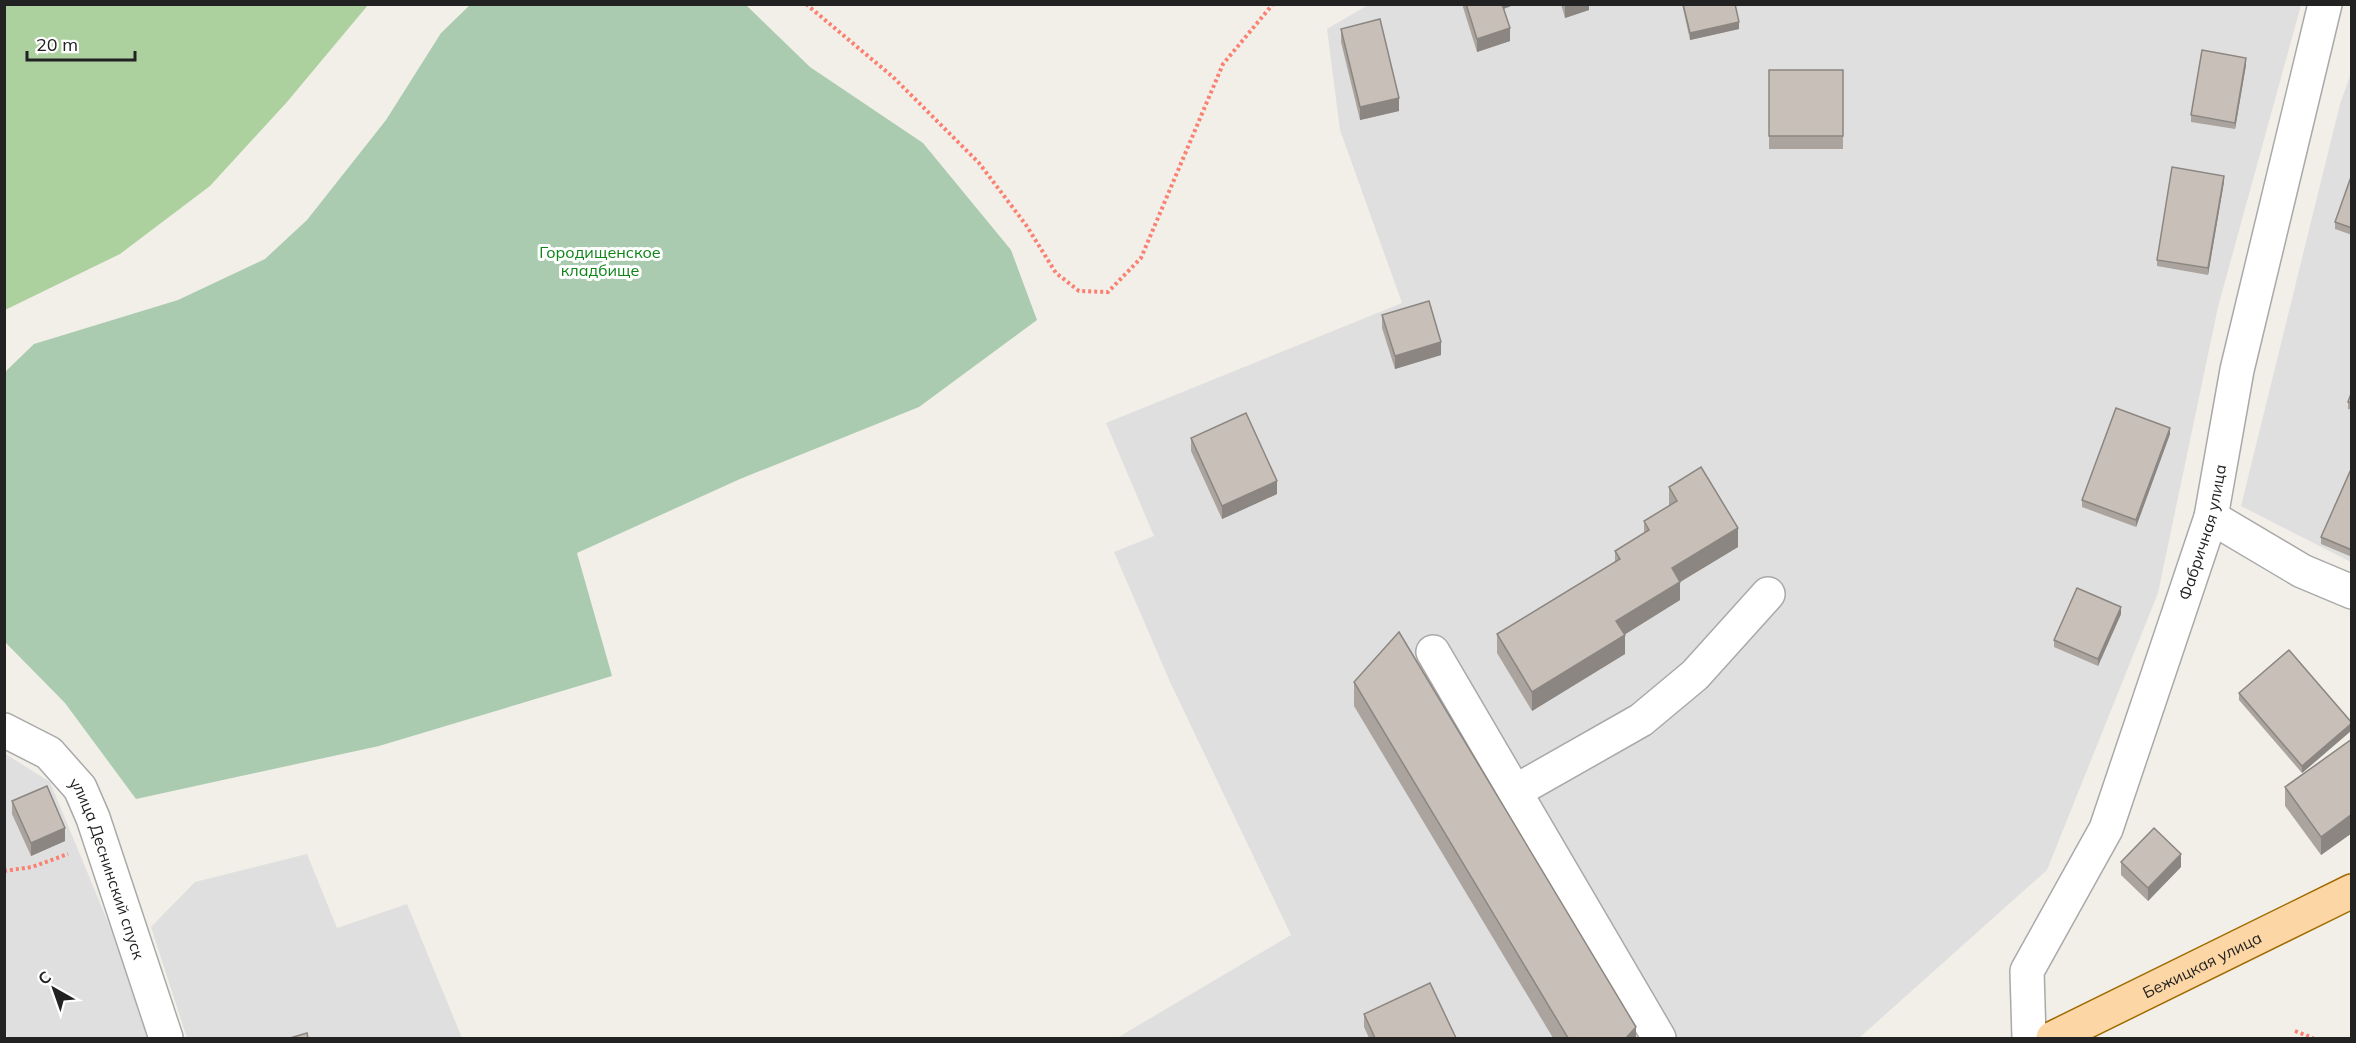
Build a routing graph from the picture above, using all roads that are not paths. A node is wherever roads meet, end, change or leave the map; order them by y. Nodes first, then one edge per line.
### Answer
1 (2325, 4) edge
2 (2211, 517) junction
3 (2352, 592) edge
4 (1768, 594) dead end
5 (1433, 652) dead end
6 (4, 730) edge
7 (1516, 791) junction
8 (2352, 891) edge
9 (166, 1038) edge
10 (1659, 1038) edge
11 (2049, 1038) edge

1 - 2 street, Фабричная улица
2 - 3 street
2 - 11 street, Фабричная улица
4 - 7 street
5 - 7 street
6 - 9 street, улица Деснинский спуск
7 - 10 street
8 - 11 main road, Бежицкая улица

